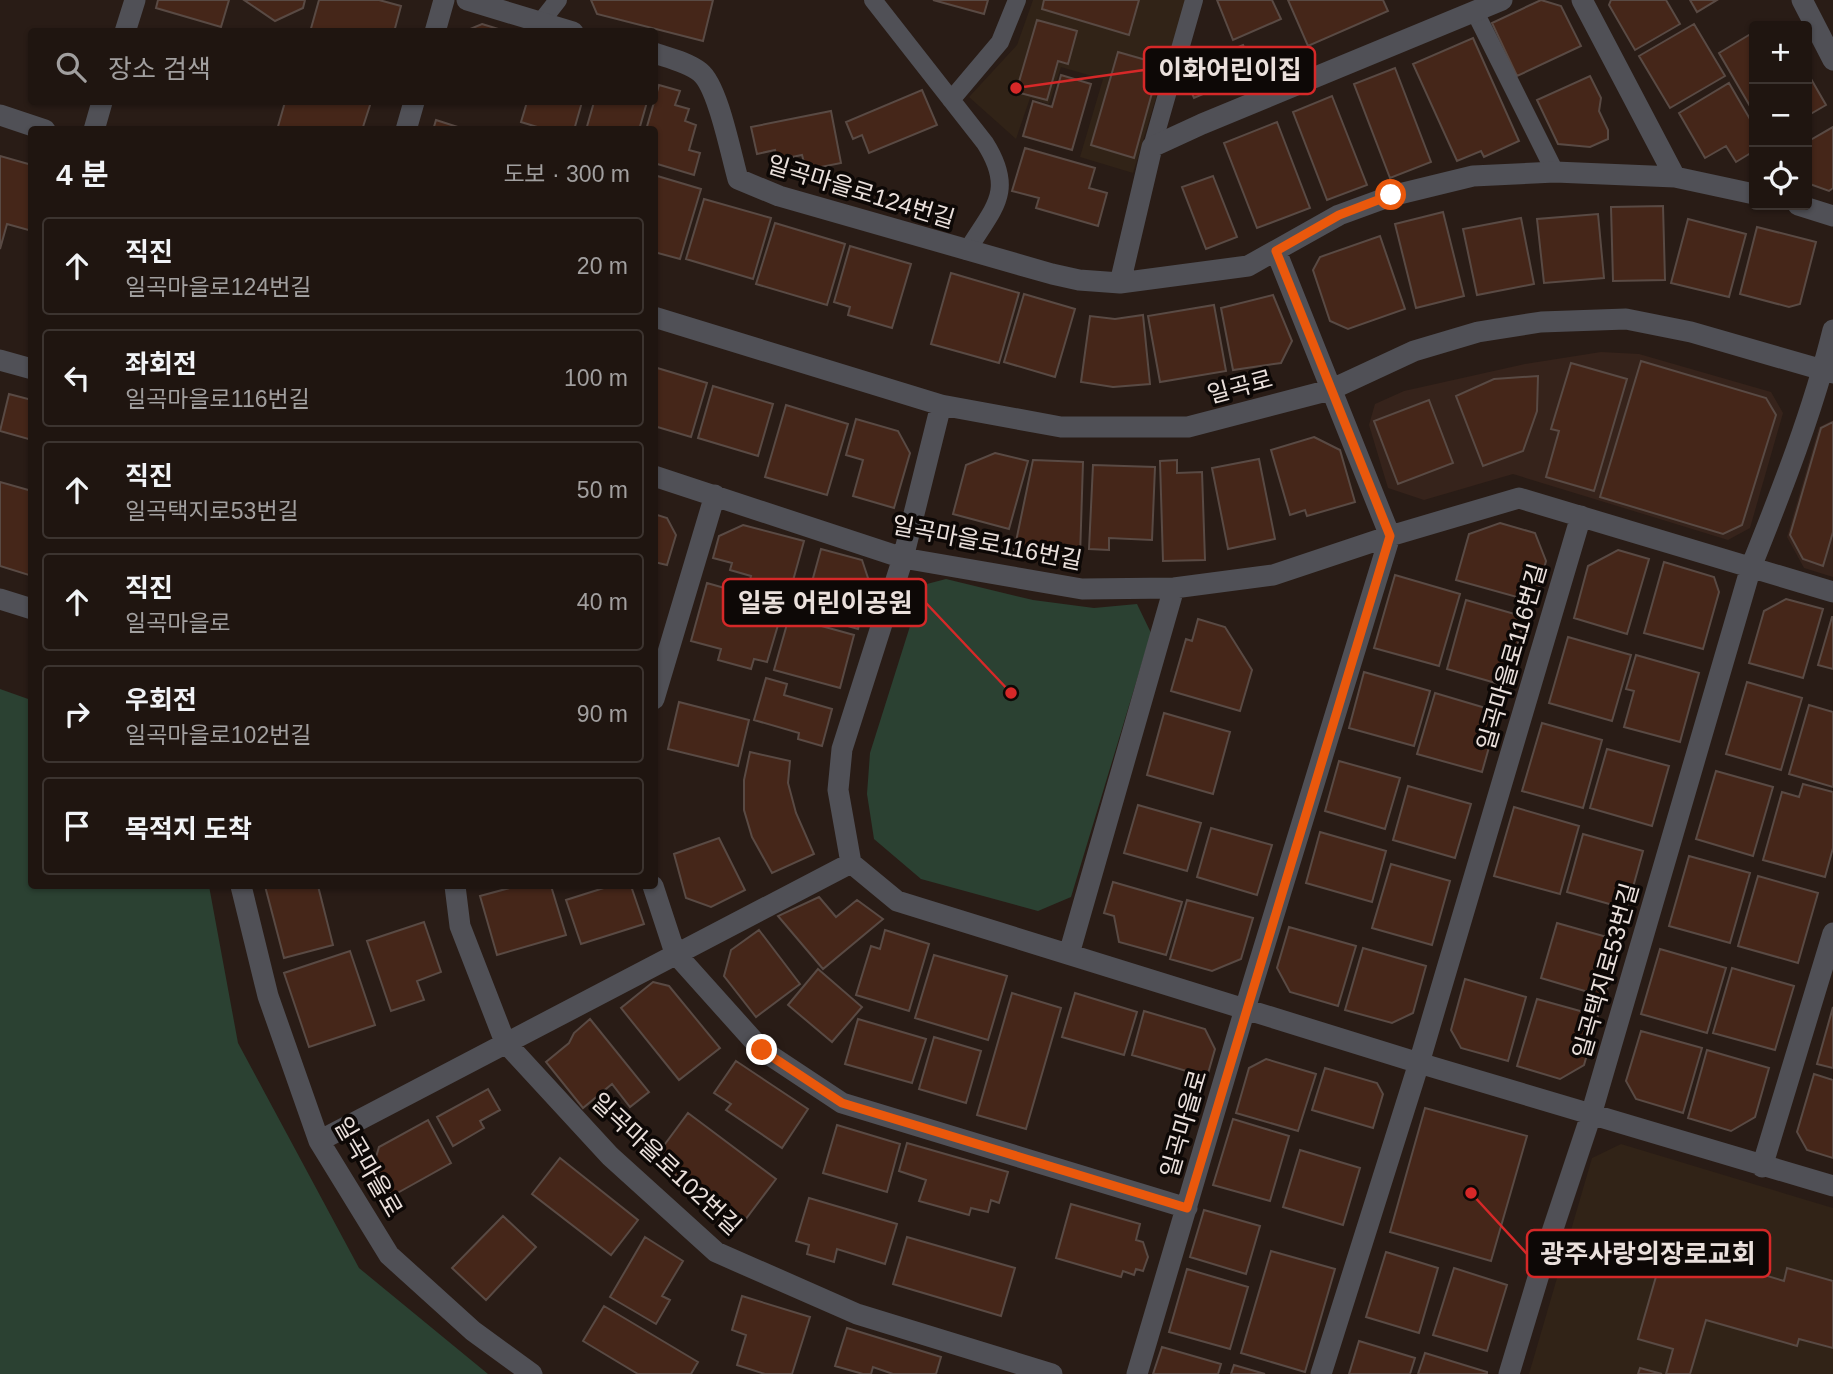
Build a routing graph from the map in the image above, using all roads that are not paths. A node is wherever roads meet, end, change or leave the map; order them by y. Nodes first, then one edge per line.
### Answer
1 (135, 0) edge
2 (444, 0) edge
3 (467, 0) edge
4 (558, 0) edge
5 (873, 0) edge
6 (1017, 0) edge
7 (1194, 0) edge
8 (1502, 0) edge
9 (1582, 0) edge
10 (1802, 0) edge
11 (1475, 12) junction
12 (540, 23) junction
13 (126, 28) edge
14 (436, 28) edge
15 (558, 28) edge
16 (658, 54) edge
17 (1833, 60) edge
18 (951, 100) junction
19 (102, 105) edge
20 (413, 105) edge
21 (0, 115) edge
22 (33, 126) edge
23 (95, 126) edge
24 (407, 126) edge
25 (1152, 147) junction
26 (1555, 172) junction
27 (1675, 177) junction
28 (1749, 193) edge
29 (1812, 209) edge
30 (1833, 216) edge
31 (967, 251) junction
32 (1276, 251) junction
33 (1120, 283) junction
34 (658, 318) edge
35 (1833, 330) edge
36 (0, 360) edge
37 (28, 368) edge
38 (1828, 371) edge
39 (1330, 390) junction
40 (941, 405) junction
41 (658, 477) edge
42 (715, 495) junction
43 (1581, 516) junction
44 (1390, 536) junction
45 (903, 558) junction
46 (1751, 567) junction
47 (1174, 588) junction
48 (1833, 592) edge
49 (0, 600) edge
50 (28, 607) edge
51 (658, 686) edge
52 (851, 863) junction
53 (242, 889) edge
54 (455, 889) edge
55 (654, 889) edge
56 (1833, 933) edge
57 (675, 953) junction
58 (1069, 954) junction
59 (1245, 1009) junction
60 (505, 1042) junction
61 (1419, 1063) junction
62 (1591, 1115) junction
63 (318, 1141) junction
64 (1762, 1167) junction
65 (1833, 1186) edge
66 (1187, 1208) junction
67 (532, 1374) edge
68 (1052, 1374) edge
69 (1137, 1374) edge
70 (1321, 1374) edge
71 (1509, 1374) edge

1 - 13 street
2 - 14 street
3 - 12 street
4 - 12 lane
5 - 18 lane
6 - 18 lane
7 - 25 lane
8 - 11 street
9 - 27 street
10 - 17 street
11 - 25 street
11 - 26 lane
12 - 15 street
16 - 31 street, 일곡마을로124번길
18 - 31 lane, 일곡마을로124번길
19 - 23 street
20 - 24 street
21 - 22 street
25 - 33 street
26 - 27 street, 일곡마을로124번길
26 - 32 street, 일곡마을로124번길
27 - 28 street, 일곡마을로124번길
29 - 30 street
31 - 33 street, 일곡마을로124번길
32 - 33 street, 일곡마을로124번길
32 - 39 street
34 - 40 street, 일곡로
35 - 38 street
36 - 37 street
38 - 39 street, 일곡로
38 - 46 street
39 - 40 street, 일곡로
39 - 44 street
40 - 45 street
41 - 42 street, 일곡마을로116번길
42 - 45 street, 일곡마을로116번길
42 - 51 street
43 - 44 street, 일곡마을로116번길
43 - 46 street, 일곡마을로116번길
43 - 61 street, 일곡마을로116번길
44 - 47 street, 일곡마을로116번길
44 - 59 street
45 - 47 street, 일곡마을로116번길
45 - 52 street
46 - 48 street, 일곡마을로116번길
46 - 62 street, 일곡택지로53번길
47 - 58 street
49 - 50 street
52 - 57 street
52 - 58 street
53 - 63 street, 일곡마을로
54 - 60 street, 일곡마을로102번길
55 - 57 street
56 - 64 street
57 - 60 street
57 - 66 street
58 - 59 street
59 - 61 street
59 - 66 street, 일곡마을로
60 - 63 street
60 - 68 street, 일곡마을로102번길
61 - 62 street
61 - 70 street
62 - 64 street
62 - 71 street
63 - 67 street, 일곡마을로
64 - 65 street
66 - 69 street, 일곡마을로

